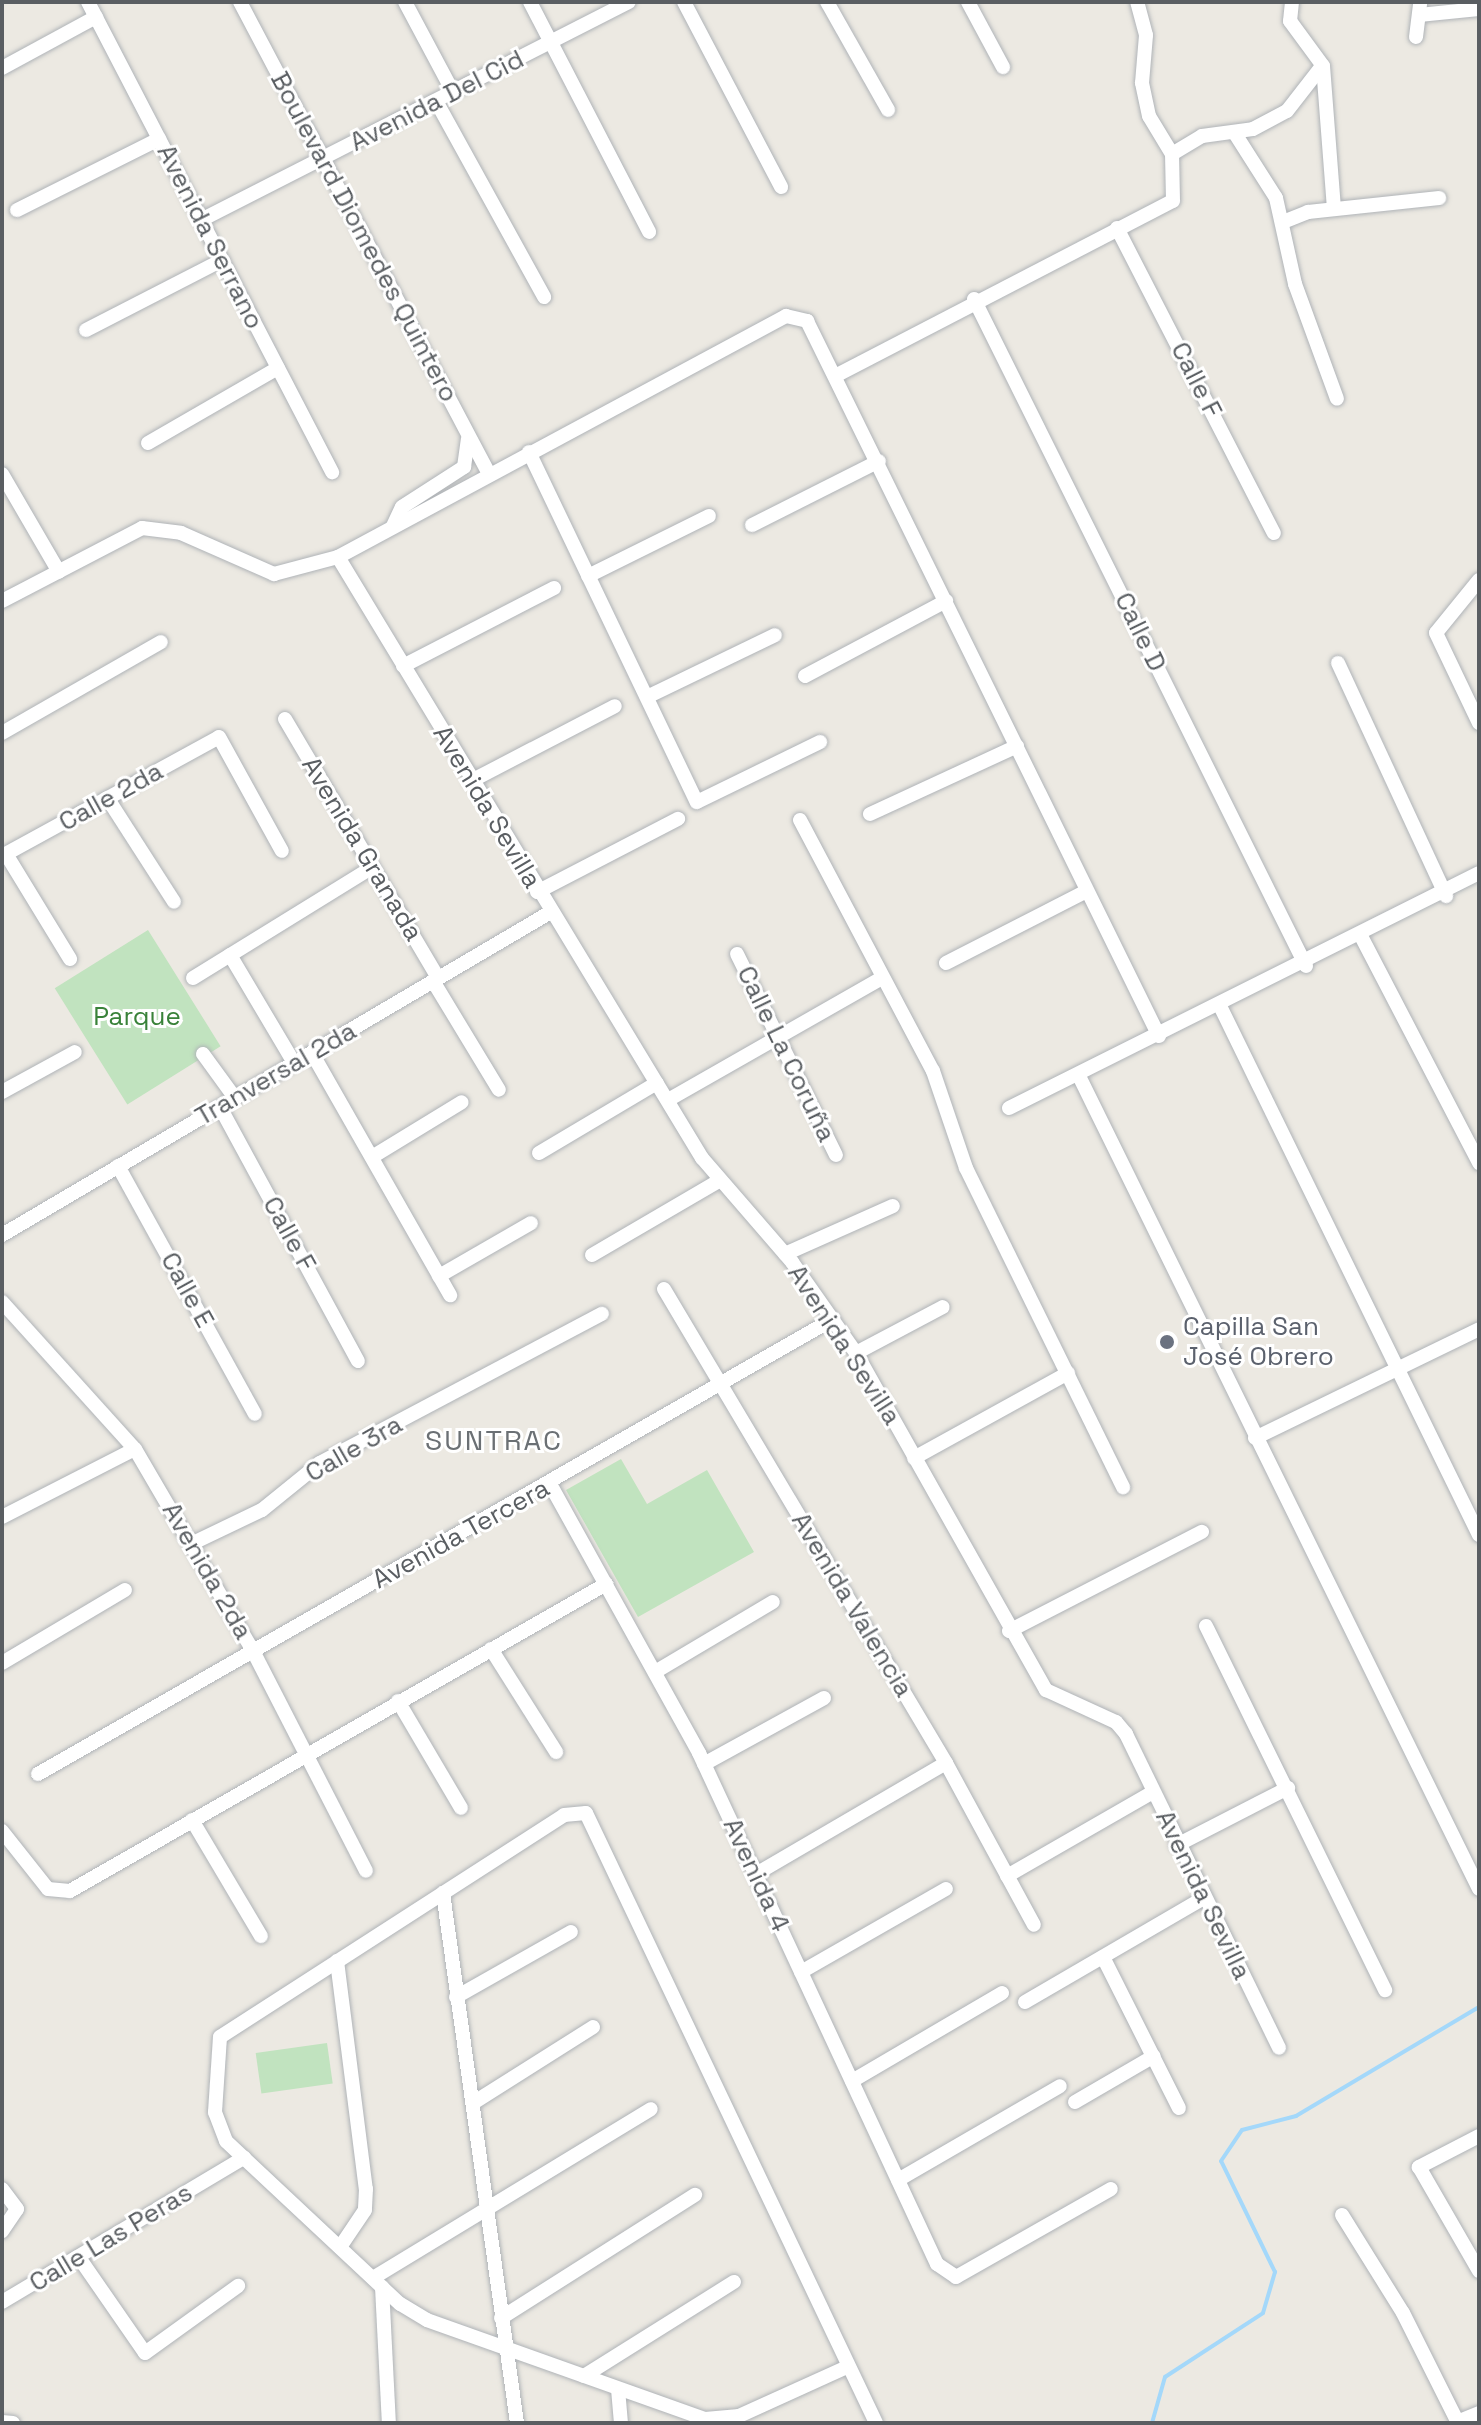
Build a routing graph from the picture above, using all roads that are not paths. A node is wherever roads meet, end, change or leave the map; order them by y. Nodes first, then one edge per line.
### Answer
1 (88, 2) edge
2 (240, 2) edge
3 (405, 2) edge
4 (530, 2) edge
5 (629, 2) edge
6 (684, 2) edge
7 (827, 2) edge
8 (968, 2) edge
9 (1137, 2) edge
10 (1292, 2) edge
11 (1419, 8) edge
12 (1479, 9) edge
13 (96, 17) junction
14 (1416, 37) dead end
15 (551, 42) junction
16 (1323, 66) junction
17 (1003, 67) dead end
18 (2, 68) edge
19 (453, 92) junction
20 (436, 101) junction
21 (888, 110) dead end
22 (1234, 132) junction
23 (159, 139) junction
24 (1172, 154) junction
25 (322, 159) junction
26 (781, 187) dead end
27 (1439, 198) dead end
28 (1334, 209) junction
29 (17, 210) dead end
30 (201, 220) junction
31 (1283, 222) junction
32 (1117, 228) junction
33 (649, 232) dead end
34 (222, 260) junction
35 (544, 297) dead end
36 (974, 299) junction
37 (86, 330) dead end
38 (278, 368) junction
39 (837, 375) junction
40 (1337, 399) dead end
41 (468, 434) junction
42 (148, 443) dead end
43 (529, 452) junction
44 (879, 461) junction
45 (332, 472) dead end
46 (488, 472) junction
47 (2, 474) edge
48 (709, 516) dead end
49 (752, 525) dead end
50 (393, 526) junction
51 (1274, 533) dead end
52 (338, 557) junction
53 (59, 572) junction
54 (588, 576) junction
55 (1479, 580) edge
56 (554, 588) dead end
57 (2, 601) edge
58 (946, 601) junction
59 (775, 635) dead end
60 (161, 642) dead end
61 (1338, 663) dead end
62 (403, 666) junction
63 (805, 676) dead end
64 (647, 697) junction
65 (615, 706) dead end
66 (285, 719) dead end
67 (1479, 723) edge
68 (2, 733) edge
69 (820, 742) dead end
70 (1017, 746) junction
71 (471, 781) junction
72 (108, 799) junction
73 (870, 814) dead end
74 (678, 819) dead end
75 (800, 820) dead end
76 (282, 851) dead end
77 (4, 855) edge
78 (373, 867) junction
79 (1479, 873) edge
80 (1087, 891) junction
81 (537, 892) junction
82 (1446, 896) junction
83 (174, 902) dead end
84 (549, 913) junction
85 (1362, 938) junction
86 (737, 954) dead end
87 (230, 955) junction
88 (70, 959) dead end
89 (946, 963) dead end
90 (1306, 966) junction
91 (193, 978) dead end
92 (880, 979) junction
93 (436, 980) junction
94 (1221, 1008) junction
95 (1159, 1036) junction
96 (781, 1038) junction
97 (75, 1052) dead end
98 (312, 1053) junction
99 (203, 1054) dead end
100 (294, 1063) junction
101 (1079, 1076) junction
102 (657, 1083) junction
103 (499, 1090) dead end
104 (2, 1092) edge
105 (235, 1098) junction
106 (668, 1100) junction
107 (462, 1102) dead end
108 (220, 1107) junction
109 (1009, 1108) dead end
110 (539, 1153) dead end
111 (836, 1155) dead end
112 (372, 1157) junction
113 (1479, 1163) edge
114 (118, 1166) junction
115 (717, 1182) junction
116 (893, 1206) dead end
117 (531, 1223) dead end
118 (2, 1235) edge
119 (785, 1254) junction
120 (592, 1255) dead end
121 (439, 1276) junction
122 (664, 1289) dead end
123 (450, 1295) dead end
124 (2, 1302) edge
125 (943, 1307) dead end
126 (602, 1314) dead end
127 (833, 1319) junction
128 (1479, 1329) edge
129 (856, 1353) junction
130 (358, 1361) dead end
131 (1394, 1371) junction
132 (1068, 1373) junction
133 (721, 1384) junction
134 (255, 1414) dead end
135 (1255, 1438) junction
136 (135, 1449) junction
137 (914, 1458) junction
138 (550, 1484) junction
139 (1123, 1487) dead end
140 (2, 1517) edge
141 (1202, 1532) dead end
142 (1479, 1535) edge
143 (193, 1543) junction
144 (606, 1584) junction
145 (125, 1590) dead end
146 (773, 1602) dead end
147 (1206, 1626) dead end
148 (1009, 1631) junction
149 (491, 1649) junction
150 (253, 1651) junction
151 (2, 1663) edge
152 (655, 1672) junction
153 (824, 1698) dead end
154 (398, 1701) junction
155 (556, 1752) dead end
156 (306, 1754) junction
157 (946, 1763) junction
158 (704, 1764) junction
159 (38, 1774) dead end
160 (1288, 1788) junction
161 (1153, 1792) junction
162 (461, 1808) dead end
163 (192, 1820) junction
164 (2, 1831) edge
165 (1177, 1845) junction
166 (366, 1871) dead end
167 (756, 1874) junction
168 (1007, 1876) junction
169 (946, 1889) dead end
170 (1479, 1889) edge
171 (443, 1893) junction
172 (1202, 1899) junction
173 (1034, 1925) dead end
174 (571, 1932) dead end
175 (261, 1936) dead end
176 (1103, 1957) junction
177 (337, 1961) junction
178 (801, 1972) junction
179 (1385, 1990) dead end
180 (1002, 1993) dead end
181 (456, 1997) junction
182 (1025, 2002) dead end
183 (593, 2027) dead end
184 (1279, 2048) dead end
185 (1154, 2056) junction
186 (852, 2081) junction
187 (1060, 2086) dead end
188 (1075, 2102) dead end
189 (473, 2103) junction
190 (1179, 2108) dead end
191 (651, 2109) dead end
192 (1479, 2136) edge
193 (226, 2141) junction
194 (244, 2158) junction
195 (219, 2174) junction
196 (898, 2180) junction
197 (2, 2189) edge
198 (1111, 2189) dead end
199 (695, 2195) dead end
200 (487, 2208) junction
201 (1342, 2215) dead end
202 (2, 2231) edge
203 (340, 2247) junction
204 (80, 2259) junction
205 (1479, 2271) edge
206 (734, 2282) dead end
207 (378, 2283) junction
208 (238, 2286) dead end
209 (2, 2302) edge
210 (501, 2318) junction
211 (506, 2349) junction
212 (847, 2367) junction
213 (584, 2376) junction
214 (618, 2389) junction
215 (1479, 2413) edge
216 (721, 2421) edge
217 (2, 2422) edge
218 (1457, 2422) edge
219 (13, 2423) edge
220 (389, 2423) edge
221 (517, 2423) edge
222 (621, 2423) edge
223 (876, 2423) edge

1 - 13 street, Avenida Serrano
2 - 25 street, Boulevard Diomedes Quintero
3 - 19 street
4 - 15 street
5 - 15 street, Avenida Del Cid
6 - 26 street
7 - 21 street
8 - 17 street
9 - 24 street
10 - 16 street
11 - 12 street
11 - 14 street
13 - 18 street
13 - 23 street, Avenida Serrano
15 - 19 street, Avenida Del Cid
15 - 33 street
16 - 22 street
16 - 28 street
19 - 20 street, Avenida Del Cid
20 - 25 street, Avenida Del Cid
20 - 35 street
22 - 24 street
22 - 31 street
23 - 29 street
23 - 30 street, Avenida Serrano
24 - 32 street
25 - 30 street, Avenida Del Cid
25 - 41 street, Boulevard Diomedes Quintero
27 - 28 street
28 - 31 street
30 - 34 street, Avenida Serrano
31 - 40 street
32 - 36 street
32 - 51 street, Calle F
34 - 37 street
34 - 38 street, Avenida Serrano
36 - 39 street
36 - 90 street, Calle D
38 - 42 street
38 - 45 street, Avenida Serrano
39 - 43 street
39 - 44 street
41 - 46 street, Boulevard Diomedes Quintero
41 - 50 street
43 - 46 street
43 - 54 street
44 - 49 street
44 - 58 street
46 - 50 street
47 - 53 street
48 - 54 street
50 - 52 street
52 - 53 street
52 - 62 street, Avenida Sevilla
53 - 57 street
54 - 64 street
55 - 67 street
56 - 62 street
58 - 63 street
58 - 70 street
59 - 64 street
60 - 68 street
61 - 82 street
62 - 71 street, Avenida Sevilla
64 - 69 street
65 - 71 street
66 - 78 street, Avenida Granada
70 - 73 street
70 - 80 street
71 - 81 street, Avenida Sevilla
72 - 76 street, Calle 2da
72 - 77 street, Calle 2da
72 - 83 street
74 - 81 street
75 - 92 street
77 - 88 street
78 - 87 street
78 - 93 street, Avenida Granada
79 - 82 street
80 - 89 street
80 - 95 street
81 - 84 street, Avenida Sevilla
82 - 85 street
84 - 93 street, Tranversal 2da
84 - 102 street, Avenida Sevilla
85 - 90 street
85 - 113 street
86 - 96 street, Calle La Coruña
87 - 91 street
87 - 100 street
90 - 94 street
92 - 96 street
92 - 132 street
93 - 98 street, Tranversal 2da
93 - 103 street, Avenida Granada
94 - 95 street
94 - 131 street
95 - 101 street
96 - 106 street
96 - 111 street, Calle La Coruña
97 - 104 street
98 - 100 street, Tranversal 2da
98 - 112 street
99 - 105 street
100 - 105 street, Tranversal 2da
101 - 109 street
101 - 135 street
102 - 106 street, Avenida Sevilla
102 - 110 street
105 - 108 street, Tranversal 2da
106 - 115 street, Avenida Sevilla
107 - 112 street
108 - 114 street, Tranversal 2da
108 - 130 street, Calle F
112 - 121 street
114 - 118 street, Tranversal 2da
114 - 134 street, Calle E
115 - 119 street, Avenida Sevilla
115 - 120 street
116 - 119 street
117 - 121 street
119 - 127 street, Avenida Sevilla
121 - 123 street
122 - 133 street, Avenida Valencia
124 - 136 street, Avenida 2da
125 - 129 street
126 - 143 street, Calle 3ra
127 - 129 street, Avenida Sevilla
127 - 133 street, Avenida Tercera
128 - 131 street
129 - 137 street, Avenida Sevilla
131 - 135 street
131 - 142 street
132 - 137 street
132 - 139 street
133 - 138 street, Avenida Tercera
133 - 157 street, Avenida Valencia
135 - 170 street
136 - 140 street
136 - 143 street, Avenida 2da
137 - 148 street, Avenida Sevilla
138 - 144 street, Avenida 4
138 - 150 street, Avenida Tercera
141 - 148 street
143 - 150 street, Avenida 2da
144 - 149 street
144 - 152 street, Avenida 4
145 - 151 street
146 - 152 street
147 - 160 street
148 - 161 street, Avenida Sevilla
149 - 154 street
149 - 155 street
150 - 156 street, Avenida 2da
150 - 159 street, Avenida Tercera
152 - 158 street, Avenida 4
153 - 158 street
154 - 156 street
154 - 162 street
156 - 163 street
156 - 166 street, Avenida 2da
157 - 167 street
157 - 168 street, Avenida Valencia
158 - 167 street, Avenida 4
160 - 165 street
160 - 179 street
161 - 165 street, Avenida Sevilla
161 - 168 street
163 - 164 street
163 - 175 street
165 - 172 street, Avenida Sevilla
167 - 178 street, Avenida 4
168 - 173 street, Avenida Valencia
169 - 178 street
171 - 177 street
171 - 181 street
171 - 212 street
172 - 176 street
172 - 184 street, Avenida Sevilla
174 - 181 street
176 - 182 street
176 - 185 street
177 - 193 street
177 - 203 street
178 - 186 street, Avenida 4
180 - 186 street
181 - 189 street
183 - 189 street
185 - 188 street
185 - 190 street
186 - 196 street, Avenida 4
187 - 196 street
189 - 200 street
191 - 200 street
192 - 205 street
193 - 194 street
193 - 195 street, Calle Las Peras
194 - 195 street, Calle Las Peras
194 - 203 street
195 - 204 street, Calle Las Peras
196 - 198 street, Avenida 4
197 - 202 street
199 - 210 street
200 - 207 street
200 - 210 street
201 - 218 street
203 - 207 street
204 - 208 street
204 - 209 street, Calle Las Peras
206 - 213 street
207 - 211 street
207 - 220 street
210 - 211 street
211 - 213 street
211 - 221 street
212 - 216 street
212 - 223 street
213 - 214 street
214 - 216 street
214 - 222 street
215 - 218 street
217 - 219 street

